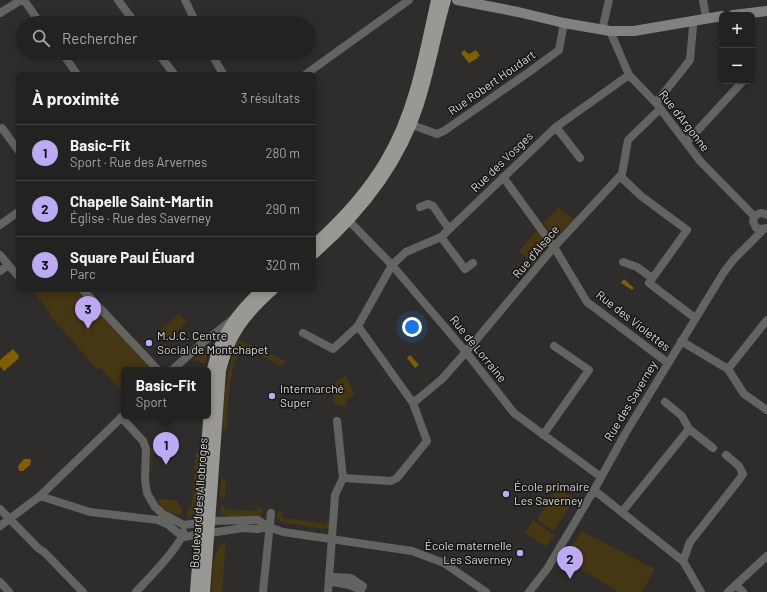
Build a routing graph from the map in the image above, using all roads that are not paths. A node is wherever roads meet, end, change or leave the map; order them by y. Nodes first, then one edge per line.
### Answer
1 (22, 0) edge
2 (118, 0) edge
3 (186, 0) edge
4 (409, 0) edge
5 (436, 0) edge
6 (446, 0) edge
7 (457, 0) edge
8 (610, 0) edge
9 (703, 0) edge
10 (767, 11) edge
11 (0, 13) edge
12 (755, 13) edge
13 (35, 16) edge
14 (130, 16) edge
15 (193, 16) edge
16 (719, 16) edge
17 (706, 18) junction
18 (692, 21) junction
19 (564, 23) junction
20 (606, 30) junction
21 (67, 60) edge
22 (163, 60) edge
23 (215, 60) edge
24 (76, 72) edge
25 (172, 72) edge
26 (222, 72) edge
27 (309, 72) edge
28 (629, 75) junction
29 (740, 84) edge
30 (658, 106) junction
31 (412, 125) junction
32 (556, 127) junction
33 (0, 129) edge
34 (686, 143) junction
35 (16, 147) edge
36 (580, 158) dead end
37 (620, 176) junction
38 (504, 177) junction
39 (420, 207) dead end
40 (16, 213) edge
41 (767, 215) edge
42 (754, 216) junction
43 (349, 221) junction
44 (0, 225) edge
45 (766, 228) edge
46 (449, 229) junction
47 (441, 237) junction
48 (316, 238) edge
49 (554, 247) junction
50 (316, 252) edge
51 (0, 255) edge
52 (623, 262) dead end
53 (472, 263) dead end
54 (8, 265) junction
55 (392, 265) junction
56 (0, 271) edge
57 (16, 274) edge
58 (652, 278) junction
59 (85, 292) edge
60 (260, 292) edge
61 (271, 292) edge
62 (234, 318) junction
63 (695, 318) junction
64 (767, 320) edge
65 (358, 326) junction
66 (303, 333) dead end
67 (681, 341) junction
68 (220, 343) junction
69 (200, 345) junction
70 (554, 346) dead end
71 (466, 352) junction
72 (668, 363) junction
73 (155, 367) edge
74 (175, 367) edge
75 (728, 369) junction
76 (211, 382) edge
77 (413, 402) junction
78 (665, 402) dead end
79 (767, 410) edge
80 (121, 418) edge
81 (126, 419) edge
82 (208, 419) edge
83 (336, 421) dead end
84 (689, 429) junction
85 (543, 434) junction
86 (713, 448) dead end
87 (726, 455) dead end
88 (601, 477) junction
89 (343, 478) junction
90 (594, 490) junction
91 (40, 496) junction
92 (155, 507) junction
93 (0, 509) edge
94 (622, 512) junction
95 (271, 513) dead end
96 (9, 519) junction
97 (150, 519) junction
98 (211, 521) junction
99 (200, 522) junction
100 (184, 525) junction
101 (0, 526) edge
102 (268, 527) junction
103 (210, 533) junction
104 (199, 535) junction
105 (183, 537) junction
106 (332, 538) junction
107 (767, 556) edge
108 (683, 562) junction
109 (0, 582) edge
110 (736, 585) junction
111 (9, 592) edge
112 (83, 592) edge
113 (136, 592) edge
114 (195, 592) edge
115 (205, 592) edge
116 (263, 592) edge
117 (328, 592) edge
118 (486, 592) edge
119 (529, 592) edge
120 (702, 592) edge
121 (728, 592) edge
122 (743, 592) edge

1 - 11 street
1 - 13 street
2 - 14 street
3 - 15 street
4 - 27 street
5 - 48 main road
6 - 31 main road
7 - 19 street
8 - 20 street
9 - 17 street
10 - 12 street
16 - 17 street
17 - 18 street
18 - 20 street
18 - 30 street, Rue d'Alsace
19 - 20 street
19 - 31 street, Rue Robert Houdart
20 - 28 street, Rue d'Argonne
21 - 24 street
22 - 25 street
23 - 26 street
28 - 30 street, Rue d'Argonne
28 - 32 street, Rue des Vosges
29 - 34 street
30 - 34 street, Rue d'Argonne
30 - 37 street, Rue d'Alsace
31 - 43 main road
32 - 36 street
32 - 38 street, Rue des Vosges
33 - 35 street
34 - 42 street, Rue d'Argonne
37 - 49 street, Rue d'Alsace
37 - 58 street
38 - 46 street, Rue des Vosges
38 - 49 street, Rue des Violettes
39 - 46 street
40 - 44 street
41 - 42 street
42 - 45 street, Rue d'Argonne
43 - 50 main road
43 - 55 street, Rue de Lorraine
45 - 63 street, Rue des Saverney
46 - 47 street, Rue des Vosges
47 - 53 street
47 - 55 street, Rue des Vosges
49 - 71 street, Rue d'Alsace
49 - 72 street, Rue des Violettes
51 - 54 street
52 - 58 street
54 - 56 street
54 - 57 street
55 - 65 street, Rue des Vosges
55 - 71 street, Rue de Lorraine
58 - 63 street
59 - 73 street
60 - 62 main road, Boulevard des Allobroges
61 - 98 main road, Boulevard des Allobroges
62 - 68 main road, Boulevard des Allobroges
62 - 69 street
63 - 67 street, Rue des Saverney
64 - 75 street
65 - 66 street, Rue des Vosges
65 - 77 street
67 - 72 street, Rue des Saverney
67 - 75 street
68 - 69 street
68 - 76 main road, Boulevard des Allobroges
69 - 74 street
70 - 85 street
71 - 77 street, Rue d'Alsace
71 - 85 street, Rue de Lorraine
72 - 88 street, Rue des Saverney
75 - 79 street
77 - 89 street
78 - 84 street
80 - 91 street
81 - 92 street
82 - 99 main road, Boulevard des Allobroges
83 - 89 street
84 - 86 street
84 - 94 street
85 - 88 street, Rue de Lorraine
87 - 108 street
88 - 90 street, Rue des Saverney
89 - 106 street
90 - 94 street
90 - 119 street, Rue des Saverney
91 - 96 street
91 - 97 street
92 - 97 street
92 - 100 street
93 - 96 street
94 - 108 street
95 - 102 street
96 - 101 street
96 - 112 street
97 - 105 street
98 - 99 street
98 - 102 street
98 - 103 main road, Boulevard des Allobroges
99 - 100 street
99 - 104 main road, Boulevard des Allobroges
100 - 105 street
102 - 103 street
102 - 106 street
102 - 116 street
103 - 104 street
103 - 115 main road, Boulevard des Allobroges
104 - 105 street
104 - 114 main road, Boulevard des Allobroges
105 - 113 street
106 - 117 street
106 - 118 street
107 - 110 street
108 - 120 street
109 - 111 street
110 - 121 street
110 - 122 street

